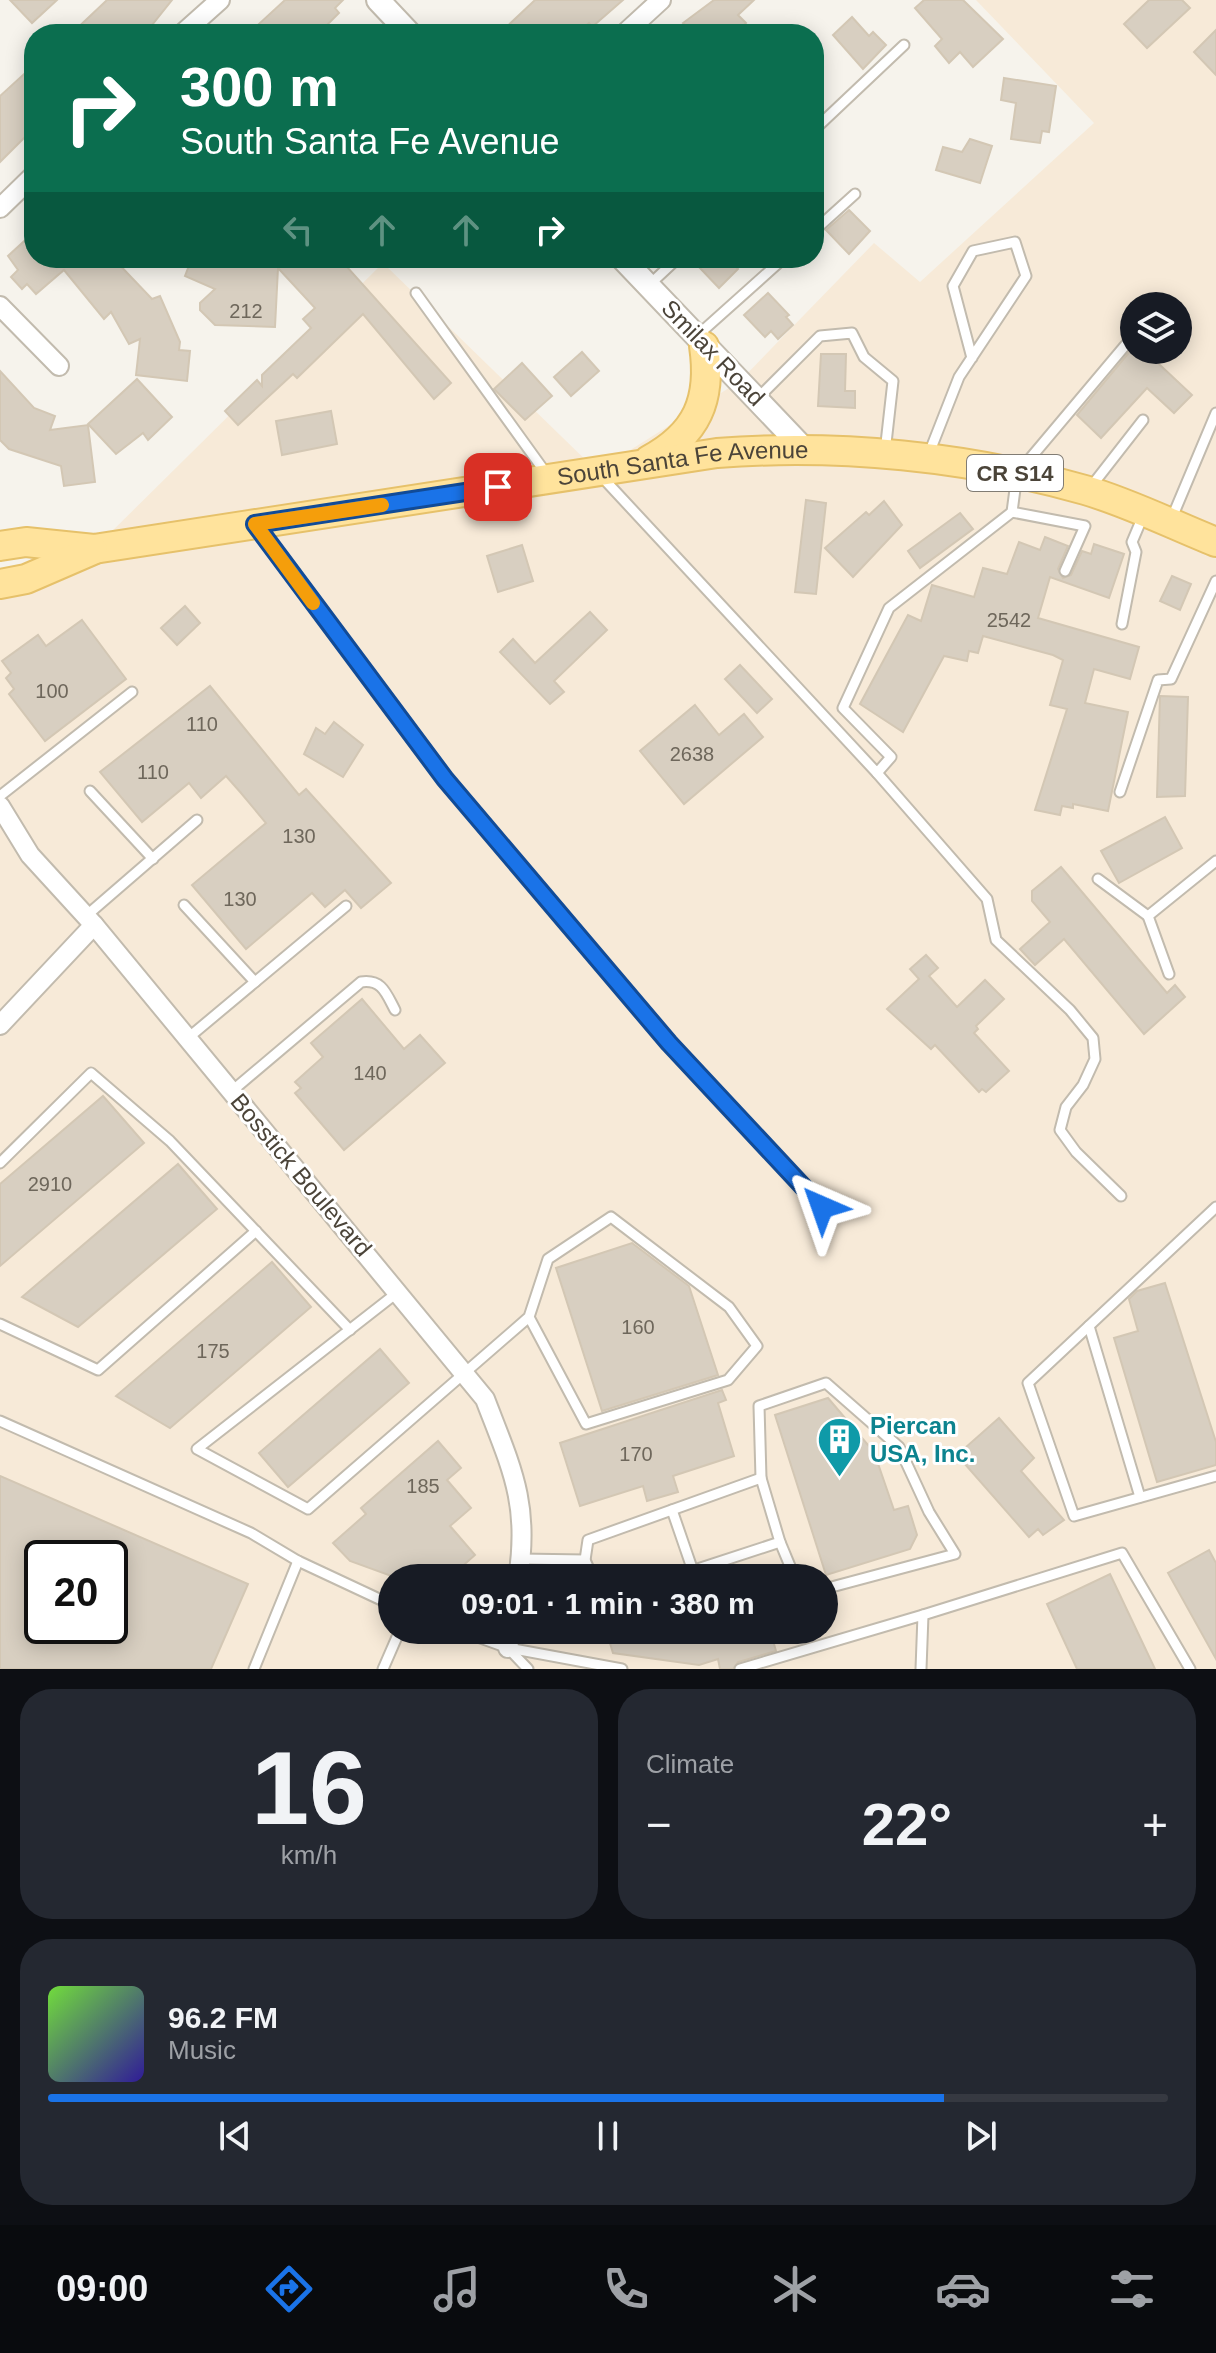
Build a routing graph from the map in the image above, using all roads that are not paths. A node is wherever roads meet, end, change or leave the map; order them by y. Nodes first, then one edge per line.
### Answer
1 (220, 0) edge
2 (378, 0) edge
3 (661, 0) edge
4 (193, 24) edge
5 (401, 24) edge
6 (635, 24) edge
7 (904, 45) dead end
8 (824, 121) edge
9 (24, 185) edge
10 (855, 194) dead end
11 (0, 208) edge
12 (824, 222) edge
13 (631, 268) edge
14 (667, 268) edge
15 (774, 268) edge
16 (648, 286) junction
17 (416, 293) dead end
18 (0, 306) edge
19 (700, 342) junction
20 (1120, 352) edge
21 (972, 358) junction
22 (59, 366) dead end
23 (757, 399) junction
24 (1216, 413) edge
25 (1143, 420) dead end
26 (804, 449) junction
27 (885, 456) junction
28 (927, 459) junction
29 (639, 465) junction
30 (597, 472) junction
31 (1017, 474) junction
32 (550, 479) junction
33 (1088, 491) junction
34 (1012, 512) junction
35 (1157, 518) junction
36 (255, 524) junction
37 (1216, 542) edge
38 (0, 546) edge
39 (94, 549) junction
40 (1065, 571) dead end
41 (1216, 581) edge
42 (0, 584) edge
43 (1122, 624) dead end
44 (132, 692) dead end
45 (877, 773) junction
46 (90, 791) dead end
47 (1120, 792) dead end
48 (0, 796) edge
49 (0, 806) edge
50 (197, 820) dead end
51 (153, 859) junction
52 (1216, 861) edge
53 (1098, 879) dead end
54 (184, 905) dead end
55 (346, 906) dead end
56 (1148, 916) junction
57 (90, 921) junction
58 (1169, 974) dead end
59 (255, 982) junction
60 (395, 1010) dead end
61 (0, 1025) edge
62 (188, 1038) junction
63 (232, 1091) junction
64 (0, 1163) edge
65 (1121, 1196) dead end
66 (822, 1207) dead end
67 (1216, 1207) edge
68 (256, 1231) junction
69 (398, 1292) junction
70 (529, 1317) junction
71 (0, 1324) edge
72 (1089, 1326) junction
73 (350, 1330) junction
74 (466, 1374) junction
75 (0, 1421) edge
76 (1216, 1476) edge
77 (761, 1478) junction
78 (1140, 1497) junction
79 (672, 1510) junction
80 (780, 1542) junction
81 (585, 1560) junction
82 (298, 1561) junction
83 (520, 1564) edge
84 (556, 1564) edge
85 (587, 1564) edge
86 (691, 1564) edge
87 (714, 1564) edge
88 (789, 1564) edge
89 (838, 1585) edge
90 (378, 1598) edge
91 (923, 1615) junction
92 (394, 1644) edge
93 (512, 1644) edge
94 (528, 1644) edge
95 (254, 1669) edge
96 (383, 1669) edge
97 (528, 1669) edge
98 (622, 1669) edge
99 (740, 1669) edge
100 (921, 1669) edge
101 (1190, 1669) edge

1 - 4 street
2 - 5 street
3 - 6 street
7 - 8 lane
9 - 11 street
10 - 12 lane
13 - 16 street, Smilax Road
14 - 16 lane
15 - 19 lane
16 - 19 street, Smilax Road
17 - 32 lane
18 - 22 street
19 - 23 street, Smilax Road
19 - 29 main road
20 - 31 lane
21 - 21 lane
21 - 28 lane
23 - 26 street, Smilax Road
23 - 27 lane
24 - 35 lane
25 - 33 lane
26 - 27 main road, South Santa Fe Avenue / CR S14
26 - 29 main road, South Santa Fe Avenue / CR S14
27 - 28 main road, South Santa Fe Avenue / CR S14
28 - 31 main road, South Santa Fe Avenue / CR S14
29 - 30 main road, South Santa Fe Avenue / CR S14
30 - 32 main road, South Santa Fe Avenue / CR S14
30 - 45 lane
31 - 33 main road, South Santa Fe Avenue / CR S14
31 - 34 lane
32 - 36 main road, South Santa Fe Avenue / CR S14
33 - 35 main road, South Santa Fe Avenue / CR S14
34 - 40 lane
34 - 45 lane
35 - 37 main road, South Santa Fe Avenue / CR S14
35 - 43 lane
36 - 39 main road, South Santa Fe Avenue / CR S14
36 - 66 lane
38 - 39 main road, South Santa Fe Avenue / CR S14
39 - 42 main road, South Santa Fe Avenue / CR S14
41 - 47 lane
44 - 48 lane
45 - 65 lane
46 - 51 lane
49 - 57 street, Bosstick Boulevard
50 - 51 lane
51 - 57 lane
52 - 56 lane
53 - 56 lane
54 - 59 lane
55 - 59 lane
56 - 58 lane
57 - 61 street
57 - 62 street, Bosstick Boulevard
59 - 62 lane
60 - 63 lane
62 - 63 street, Bosstick Boulevard
63 - 69 street, Bosstick Boulevard
64 - 68 lane
67 - 72 lane
68 - 71 lane
68 - 73 lane
69 - 73 lane
69 - 74 street, Bosstick Boulevard
70 - 70 lane
70 - 74 lane
72 - 78 lane
72 - 78 lane
73 - 74 lane
74 - 83 street, Bosstick Boulevard
75 - 82 lane
76 - 78 lane
77 - 79 lane
77 - 80 lane
77 - 89 lane
79 - 81 lane
79 - 86 lane
80 - 87 lane
80 - 88 lane
81 - 84 lane
81 - 85 lane
82 - 90 lane
82 - 95 lane
91 - 99 lane
91 - 100 lane
91 - 101 lane
92 - 96 lane
93 - 97 lane
94 - 98 lane

